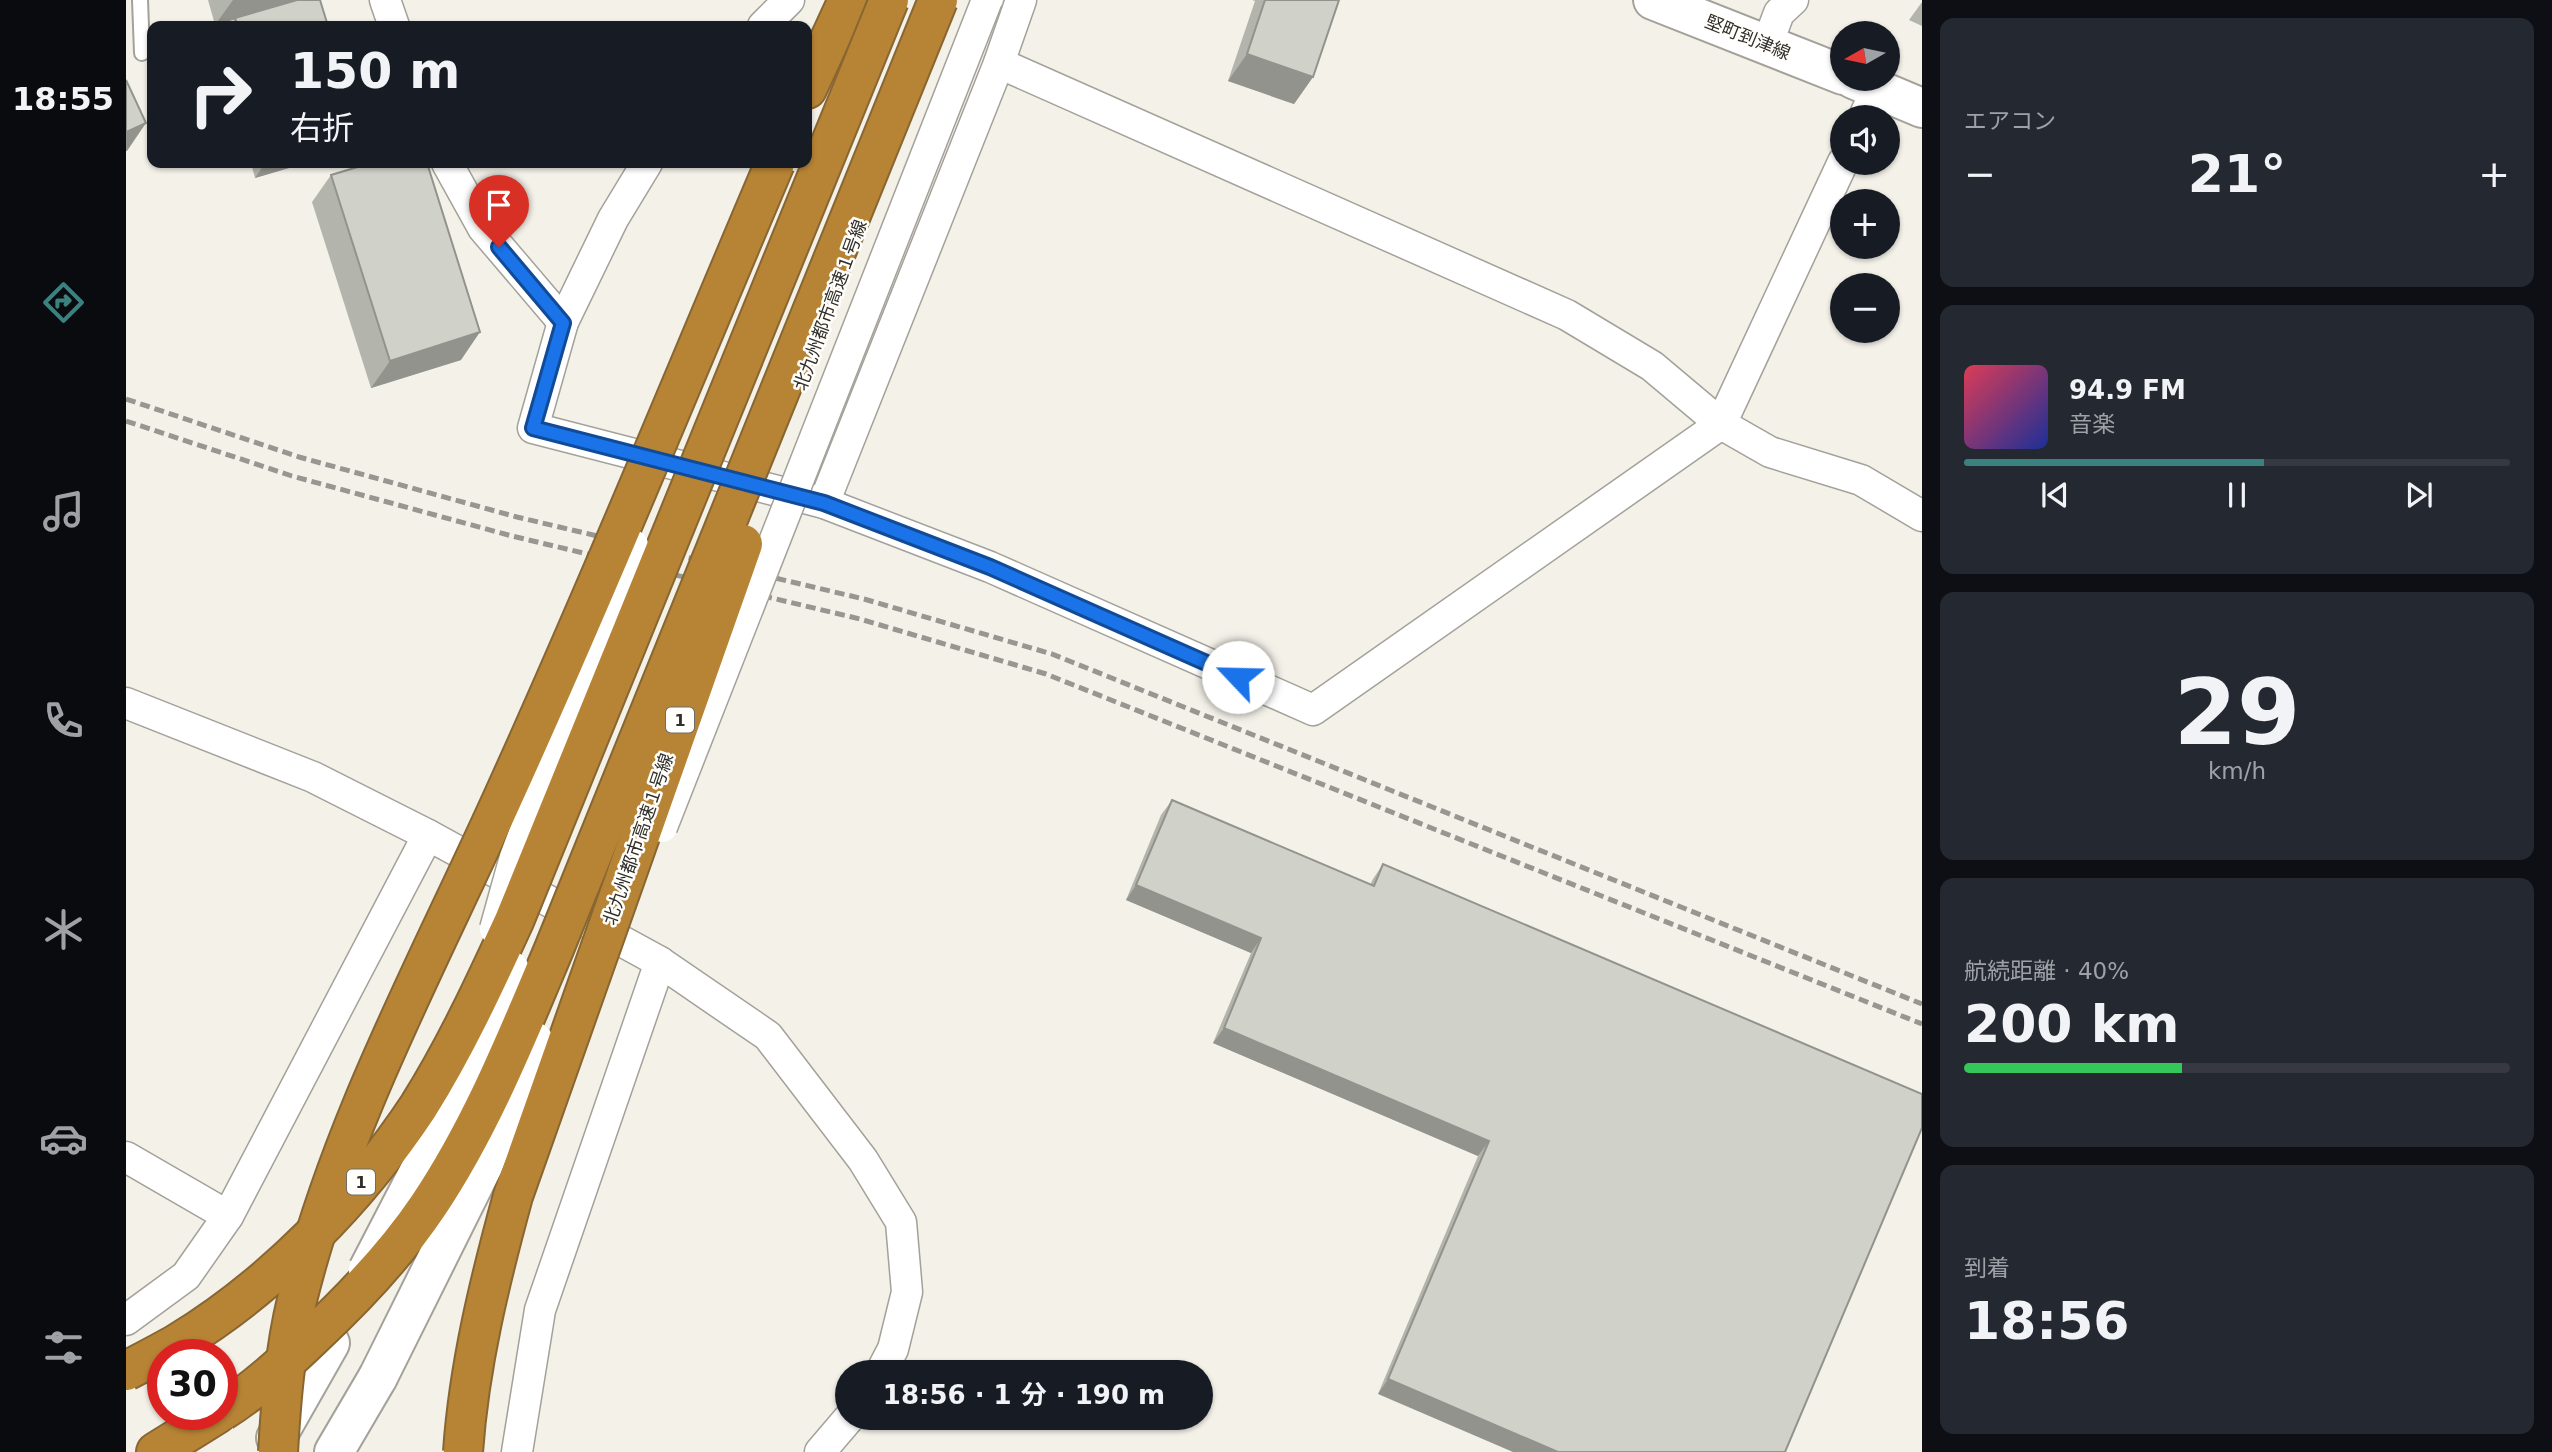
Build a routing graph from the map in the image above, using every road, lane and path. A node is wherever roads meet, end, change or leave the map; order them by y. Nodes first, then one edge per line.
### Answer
1 (140, 0) edge
2 (385, 0) edge
3 (789, 0) edge
4 (839, 0) edge
5 (848, 0) edge
6 (881, 0) edge
7 (889, 0) edge
8 (940, 0) edge
9 (953, 0) edge
10 (987, 0) edge
11 (1021, 0) edge
12 (1653, 0) edge
13 (1793, 0) edge
14 (392, 21) edge
15 (768, 21) edge
16 (1767, 45) junction
17 (142, 53) dead end
18 (999, 63) junction
19 (812, 73) edge
20 (812, 76) edge
21 (1830, 76) edge
22 (1862, 91) edge
23 (1922, 108) edge
24 (450, 168) edge
25 (644, 168) edge
26 (774, 168) edge
27 (774, 168) edge
28 (1837, 175) edge
29 (563, 323) junction
30 (1721, 424) junction
31 (824, 503) junction
32 (1922, 516) edge
33 (126, 703) edge
34 (428, 835) junction
35 (660, 962) junction
36 (441, 1129) junction
37 (126, 1157) edge
38 (482, 1166) junction
39 (228, 1216) junction
40 (126, 1320) edge
41 (887, 1360) edge
42 (126, 1371) edge
43 (238, 1398) edge
44 (191, 1430) edge
45 (839, 1430) edge
46 (156, 1452) edge
47 (268, 1452) edge
48 (278, 1452) edge
49 (334, 1452) edge
50 (463, 1452) edge
51 (517, 1452) edge
52 (820, 1452) edge

1 - 17 lane
2 - 14 street
3 - 15 street
4 - 19 street
5 - 20 highway
6 - 36 street, bridge
7 - 42 highway, 1, bridge
8 - 43 highway, 北九州都市高速１号線 / 1, bridge
8 - 50 highway, 北九州都市高速１号線 / 1, bridge
9 - 38 street, bridge
10 - 38 street, bridge
11 - 18 street
12 - 16 street, 堅町到津線
13 - 16 street
16 - 21 street, 堅町到津線
18 - 30 street
18 - 31 street
22 - 23 street, 堅町到津線
24 - 29 street
25 - 29 street
26 - 36 street, bridge
27 - 48 highway, bridge
28 - 30 street
29 - 31 street
30 - 31 street
30 - 32 street
33 - 34 street
34 - 35 street
34 - 39 street
35 - 41 street
35 - 51 street
36 - 47 street, bridge
37 - 39 street
38 - 49 street, bridge
39 - 40 street
44 - 46 highway
45 - 52 street

